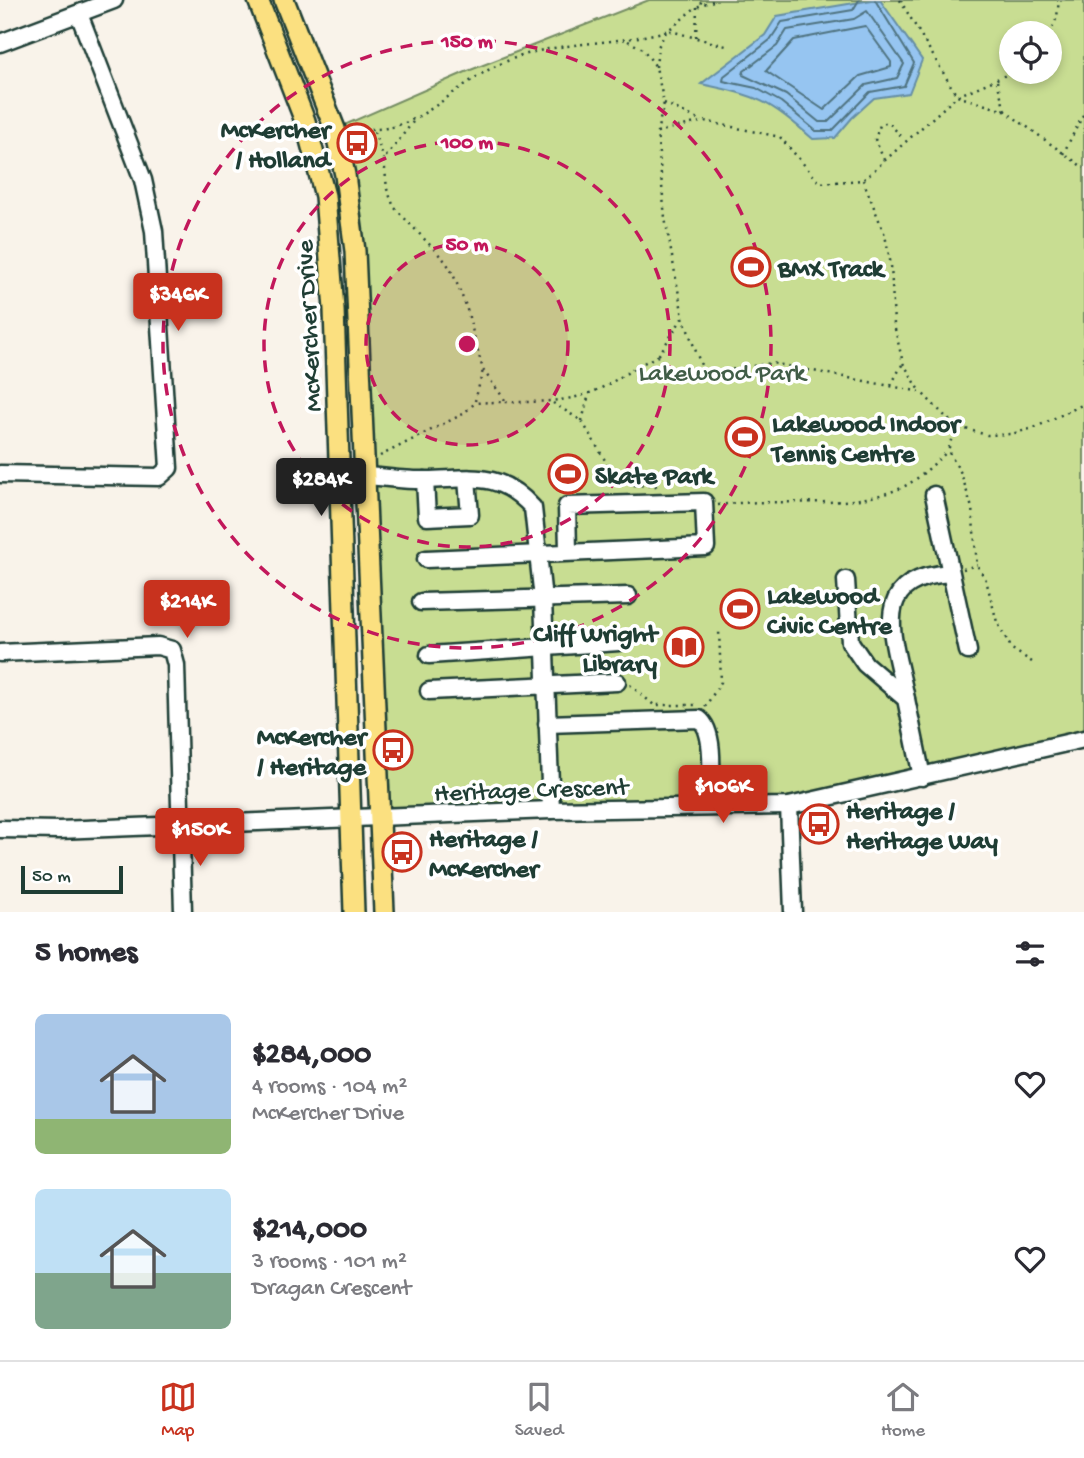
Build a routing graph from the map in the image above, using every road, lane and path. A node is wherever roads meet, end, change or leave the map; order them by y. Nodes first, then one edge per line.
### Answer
1 (114, 0) edge
2 (258, 0) edge
3 (284, 0) edge
4 (703, 0) edge
5 (717, 0) edge
6 (901, 0) edge
7 (1059, 0) edge
8 (697, 7) junction
9 (79, 14) junction
10 (1056, 21) edge
11 (667, 30) junction
12 (696, 37) junction
13 (628, 41) junction
14 (0, 43) edge
15 (726, 46) dead end
16 (656, 67) junction
17 (997, 81) joint
18 (957, 96) junction
19 (664, 103) junction
20 (1005, 111) junction
21 (1084, 113) edge
22 (415, 119) junction
23 (704, 121) junction
24 (348, 125) dead end
25 (374, 132) junction
26 (657, 132) junction
27 (905, 140) junction
28 (1063, 154) junction
29 (384, 159) junction
30 (884, 160) junction
31 (1084, 168) edge
32 (863, 180) junction
33 (683, 317) junction
34 (658, 356) junction
35 (903, 363) junction
36 (483, 370) junction
37 (704, 374) junction
38 (891, 386) junction
39 (921, 391) junction
40 (589, 393) junction
41 (505, 400) junction
42 (474, 402) junction
43 (552, 402) junction
44 (1084, 404) edge
45 (582, 421) junction
46 (955, 426) junction
47 (948, 451) junction
48 (380, 456) dead end
49 (0, 474) edge
50 (366, 476) junction
51 (467, 478) junction
52 (425, 480) junction
53 (934, 495) dead end
54 (657, 503) junction
55 (705, 506) junction
56 (568, 551) junction
57 (540, 553) junction
58 (426, 559) dead end
59 (950, 573) junction
60 (846, 580) dead end
61 (628, 596) dead end
62 (543, 599) junction
63 (421, 602) dead end
64 (719, 630) dead end
65 (620, 642) dead end
66 (544, 648) junction
67 (968, 651) dead end
68 (0, 653) edge
69 (429, 655) dead end
70 (1035, 664) dead end
71 (617, 682) joint
72 (546, 687) junction
73 (429, 691) dead end
74 (905, 699) junction
75 (547, 724) junction
76 (1084, 739) edge
77 (922, 777) junction
78 (710, 806) junction
79 (789, 806) junction
80 (551, 810) junction
81 (380, 818) junction
82 (351, 819) junction
83 (179, 827) junction
84 (0, 829) edge
85 (183, 912) edge
86 (354, 912) edge
87 (384, 912) edge
88 (793, 912) edge

1 - 9 street
2 - 82 main road, McKercher Drive
3 - 50 main road, McKercher Drive
4 - 8 path
5 - 8 path
6 - 18 path
7 - 10 path
8 - 11 path
8 - 12 path
9 - 14 street
9 - 49 street
11 - 12 path
11 - 13 path
11 - 16 path
12 - 15 path
13 - 16 path
13 - 22 path
16 - 19 path
17 - 18 path
17 - 20 path
18 - 20 path
18 - 27 path
19 - 23 path
19 - 26 path
20 - 28 path
21 - 28 path
22 - 25 path
22 - 29 path
23 - 26 path
23 - 32 path
24 - 25 path
25 - 29 path
26 - 33 path
27 - 30 path
27 - 30 path
28 - 31 path
29 - 36 path
30 - 32 path
32 - 35 path
33 - 34 path
33 - 37 path
34 - 37 path
34 - 40 path
35 - 38 path
35 - 39 path
36 - 41 path
36 - 42 path
37 - 38 path
38 - 39 path
39 - 46 path
40 - 43 path
40 - 45 path
41 - 42 path
41 - 43 path
42 - 48 path
43 - 45 path
44 - 46 path
45 - 54 path
46 - 47 path
47 - 55 path
47 - 70 path
50 - 52 street
50 - 81 main road, McKercher Drive
51 - 52 street
51 - 52 street
51 - 57 street
53 - 59 street
54 - 55 street
54 - 56 street
55 - 56 street
56 - 57 street
57 - 58 street
57 - 62 street
59 - 67 street
59 - 74 street
60 - 74 street
61 - 62 street
62 - 63 street
62 - 66 street
64 - 71 path
65 - 66 street
66 - 69 street
66 - 72 street
68 - 83 street
71 - 72 street
72 - 73 street
72 - 75 street
74 - 77 street
75 - 78 street
75 - 80 street
76 - 77 street, Heritage Crescent
77 - 79 street, Heritage Crescent
78 - 79 street, Heritage Crescent
78 - 80 street, Heritage Crescent
79 - 88 street
80 - 81 street, Heritage Crescent
81 - 82 street, Heritage Crescent
81 - 87 main road, McKercher Drive
82 - 83 street, Heritage Crescent
82 - 86 main road, McKercher Drive
83 - 84 street, Heritage Crescent
83 - 85 street

